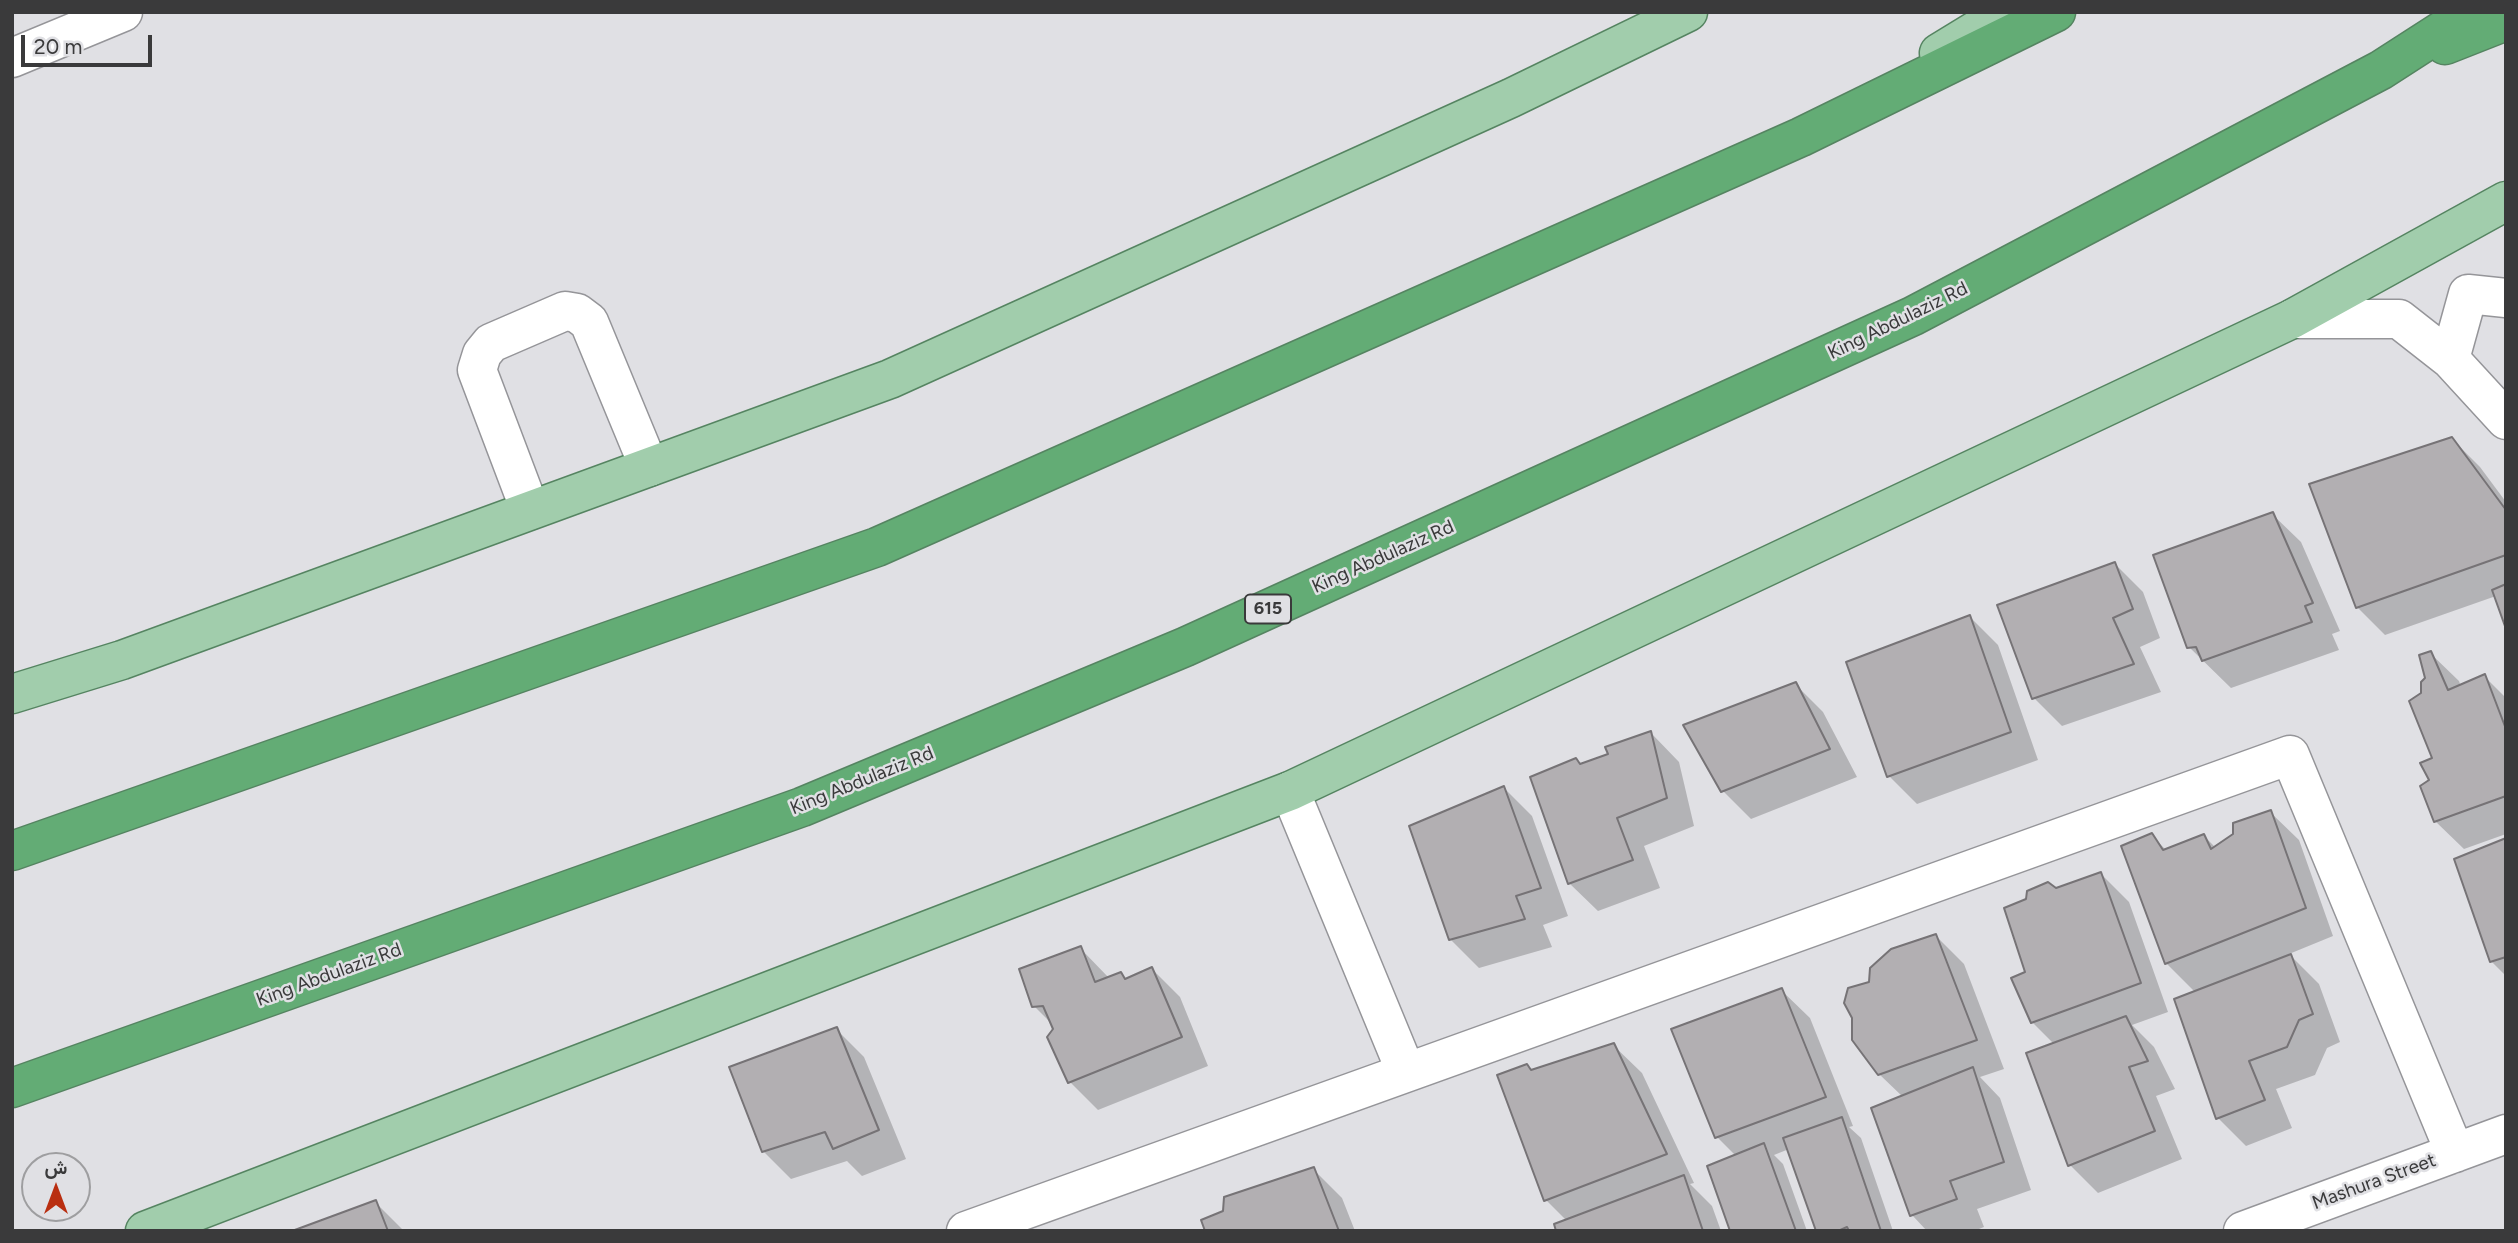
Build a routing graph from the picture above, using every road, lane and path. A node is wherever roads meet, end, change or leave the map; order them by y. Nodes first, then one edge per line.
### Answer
1 (123, 12) edge
2 (1688, 12) edge
3 (2006, 12) edge
4 (2056, 12) edge
5 (2471, 12) edge
6 (2506, 21) edge
7 (12, 58) edge
8 (2381, 69) junction
9 (1801, 137) junction
10 (2506, 201) edge
11 (2506, 298) edge
12 (2292, 319) junction
13 (2450, 359) junction
14 (2506, 420) edge
15 (649, 467) junction
16 (530, 510) junction
17 (12, 694) edge
18 (1290, 791) junction
19 (12, 851) edge
20 (1406, 1073) junction
21 (12, 1088) edge
22 (2506, 1134) edge
23 (2455, 1153) junction
24 (145, 1231) edge
25 (966, 1231) edge
26 (2243, 1231) edge

1 - 7 street
2 - 15 main road
3 - 9 main road
4 - 9 highway
5 - 8 highway, King Abdulaziz Rd / 615
6 - 8 highway
8 - 21 highway, King Abdulaziz Rd / 615
9 - 19 highway
10 - 12 main road
11 - 13 street
12 - 13 street
12 - 18 main road
13 - 14 street
15 - 16 main road
15 - 16 street
16 - 17 main road
18 - 20 street
18 - 24 main road
20 - 23 street
20 - 25 street
22 - 23 street, Mashura Street
23 - 26 street, Mashura Street

